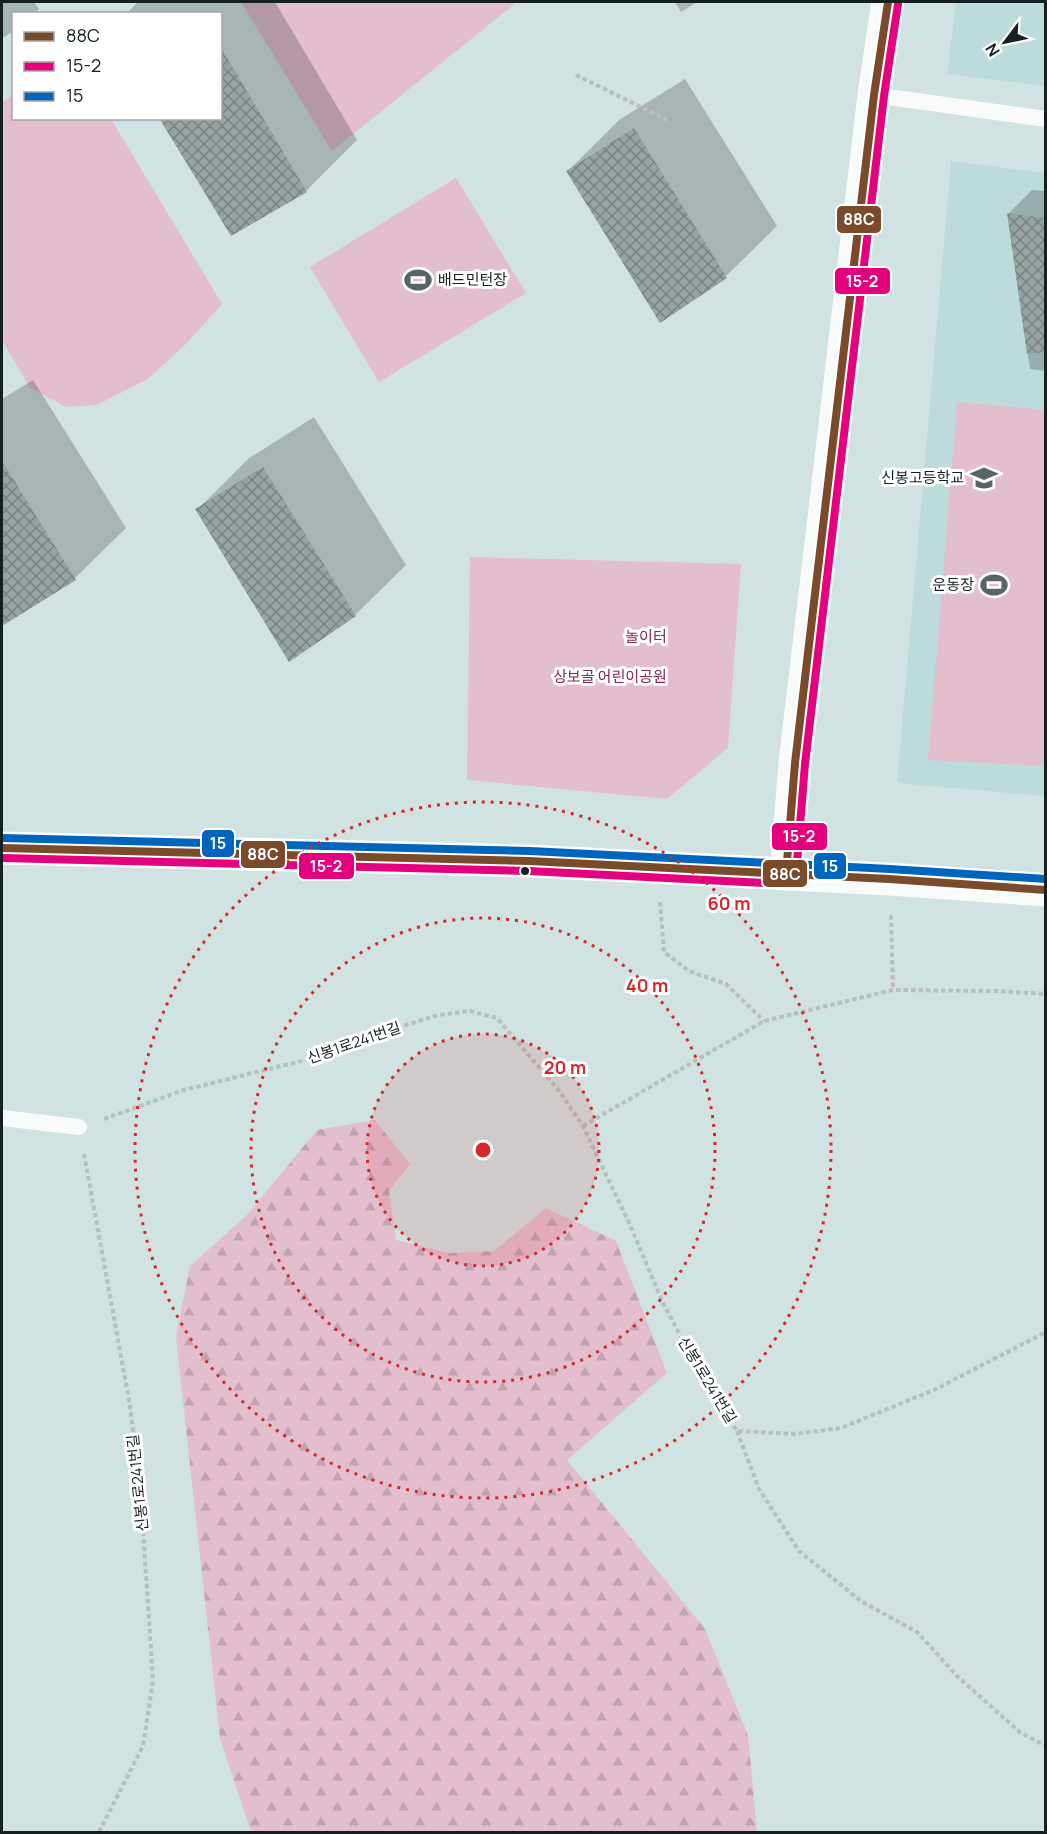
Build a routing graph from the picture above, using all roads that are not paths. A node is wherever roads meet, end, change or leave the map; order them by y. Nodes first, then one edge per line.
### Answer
1 (888, 2) edge
2 (874, 95) junction
3 (1046, 118) edge
4 (2, 848) edge
5 (786, 874) junction
6 (1046, 890) edge
7 (2, 1118) edge
8 (79, 1127) road end

1 - 2 main road
2 - 3 lane
2 - 5 main road
4 - 5 main road
5 - 6 main road
7 - 8 lane

